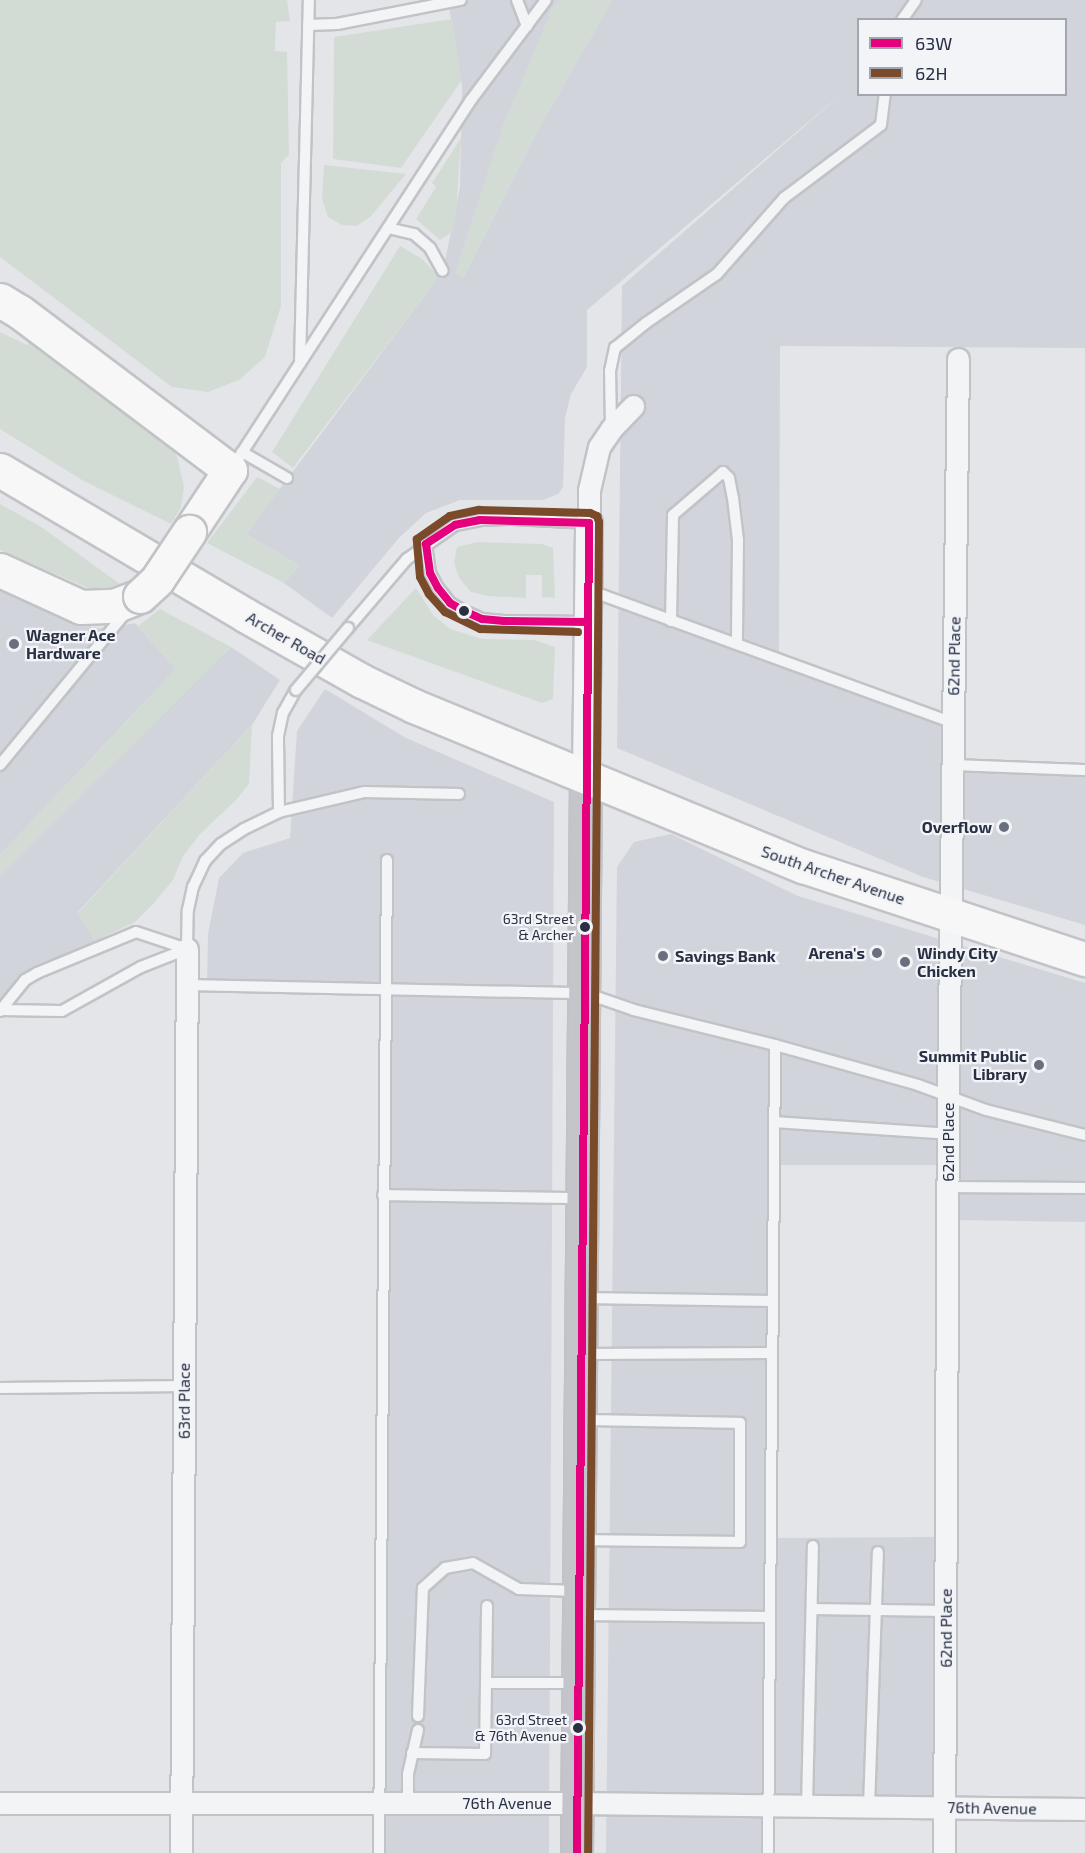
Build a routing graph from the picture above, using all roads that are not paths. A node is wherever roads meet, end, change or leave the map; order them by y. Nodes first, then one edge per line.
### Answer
1 (309, 0) edge
2 (461, 0) edge
3 (518, 0) edge
4 (546, 0) edge
5 (916, 0) edge
6 (903, 18) edge
7 (309, 25) junction
8 (527, 26) junction
9 (885, 96) edge
10 (388, 228) junction
11 (443, 271) dead end
12 (0, 300) edge
13 (958, 359) dead end
14 (300, 363) junction
15 (633, 406) dead end
16 (610, 429) junction
17 (236, 461) junction
18 (0, 470) edge
19 (287, 478) dead end
20 (589, 523) junction
21 (426, 544) junction
22 (0, 570) edge
23 (588, 590) junction
24 (140, 596) junction
25 (588, 621) junction
26 (671, 621) junction
27 (737, 645) junction
28 (953, 723) junction
29 (0, 765) edge
30 (952, 765) junction
31 (1085, 771) edge
32 (586, 775) junction
33 (459, 794) dead end
34 (279, 812) junction
35 (387, 860) dead end
36 (950, 915) junction
37 (187, 950) junction
38 (1085, 959) edge
39 (187, 985) junction
40 (385, 987) junction
41 (585, 993) junction
42 (0, 1011) edge
43 (775, 1045) junction
44 (948, 1096) junction
45 (774, 1122) junction
46 (948, 1134) junction
47 (1085, 1135) edge
48 (948, 1186) junction
49 (1085, 1188) edge
50 (383, 1194) junction
51 (583, 1198) junction
52 (582, 1298) junction
53 (773, 1301) junction
54 (772, 1353) junction
55 (581, 1354) junction
56 (184, 1386) junction
57 (0, 1388) edge
58 (581, 1420) junction
59 (580, 1540) junction
60 (813, 1546) dead end
61 (878, 1552) dead end
62 (579, 1603) junction
63 (487, 1606) dead end
64 (812, 1609) junction
65 (876, 1610) junction
66 (946, 1611) junction
67 (770, 1617) junction
68 (486, 1683) junction
69 (578, 1683) junction
70 (418, 1716) dead end
71 (418, 1730) dead end
72 (412, 1753) junction
73 (0, 1803) edge
74 (181, 1803) junction
75 (379, 1803) junction
76 (408, 1803) junction
77 (578, 1803) junction
78 (769, 1806) junction
79 (807, 1806) junction
80 (869, 1807) junction
81 (945, 1808) junction
82 (1085, 1809) edge
83 (181, 1853) edge
84 (379, 1853) edge
85 (577, 1853) edge
86 (768, 1853) edge
87 (944, 1853) edge

1 - 7 lane
2 - 7 lane
3 - 8 lane
4 - 8 lane
5 - 6 lane
7 - 14 lane
8 - 10 lane
9 - 16 lane
10 - 11 lane
10 - 14 lane
12 - 17 main road
13 - 28 street, 62nd Place
14 - 17 lane
15 - 16 street
16 - 20 street
17 - 19 lane
17 - 24 main road, bridge
18 - 32 main road, Archer Road
20 - 21 lane
20 - 23 street
21 - 25 lane
21 - 34 lane, bridge
22 - 24 main road
23 - 25 street
23 - 26 lane
24 - 29 lane
25 - 32 street
26 - 27 lane
26 - 27 lane
27 - 28 lane
28 - 30 street, 62nd Place
30 - 31 lane
30 - 36 street, 62nd Place
32 - 36 main road, South Archer Avenue
32 - 41 main road
33 - 34 lane
34 - 37 lane
35 - 40 lane
36 - 38 main road, South Archer Avenue
36 - 44 street, 62nd Place
37 - 39 street, 63rd Place
37 - 42 lane
37 - 42 lane
39 - 40 lane
39 - 56 street, 63rd Place
40 - 41 lane
40 - 50 lane
41 - 43 lane
41 - 51 main road
43 - 44 lane
43 - 45 lane
44 - 46 street, 62nd Place
44 - 47 lane
45 - 46 lane
45 - 53 lane
46 - 48 street, 62nd Place
48 - 49 lane
48 - 66 street, 62nd Place
50 - 51 lane
50 - 75 lane
51 - 52 main road
52 - 53 lane
52 - 55 main road
53 - 54 lane
54 - 55 lane
54 - 67 lane
55 - 58 main road
56 - 57 lane
56 - 74 street, 63rd Place
58 - 59 main road
58 - 59 lane
59 - 62 main road
60 - 64 lane
61 - 65 lane
62 - 67 lane
62 - 69 main road
62 - 70 lane
63 - 68 lane
64 - 65 lane
64 - 79 lane
65 - 66 lane
65 - 80 lane
66 - 81 street, 62nd Place
67 - 78 lane
68 - 69 lane
68 - 72 lane
69 - 77 main road
71 - 72 lane
72 - 76 lane
73 - 74 street, 76th Avenue
74 - 75 street, 76th Avenue
74 - 83 street, 63rd Place
75 - 76 street, 76th Avenue
75 - 84 lane
76 - 77 street, 76th Avenue
77 - 78 street, 76th Avenue
77 - 85 main road
78 - 79 street, 76th Avenue
78 - 86 lane
79 - 80 street, 76th Avenue
80 - 81 street, 76th Avenue
81 - 82 street, 76th Avenue
81 - 87 street, 62nd Place

